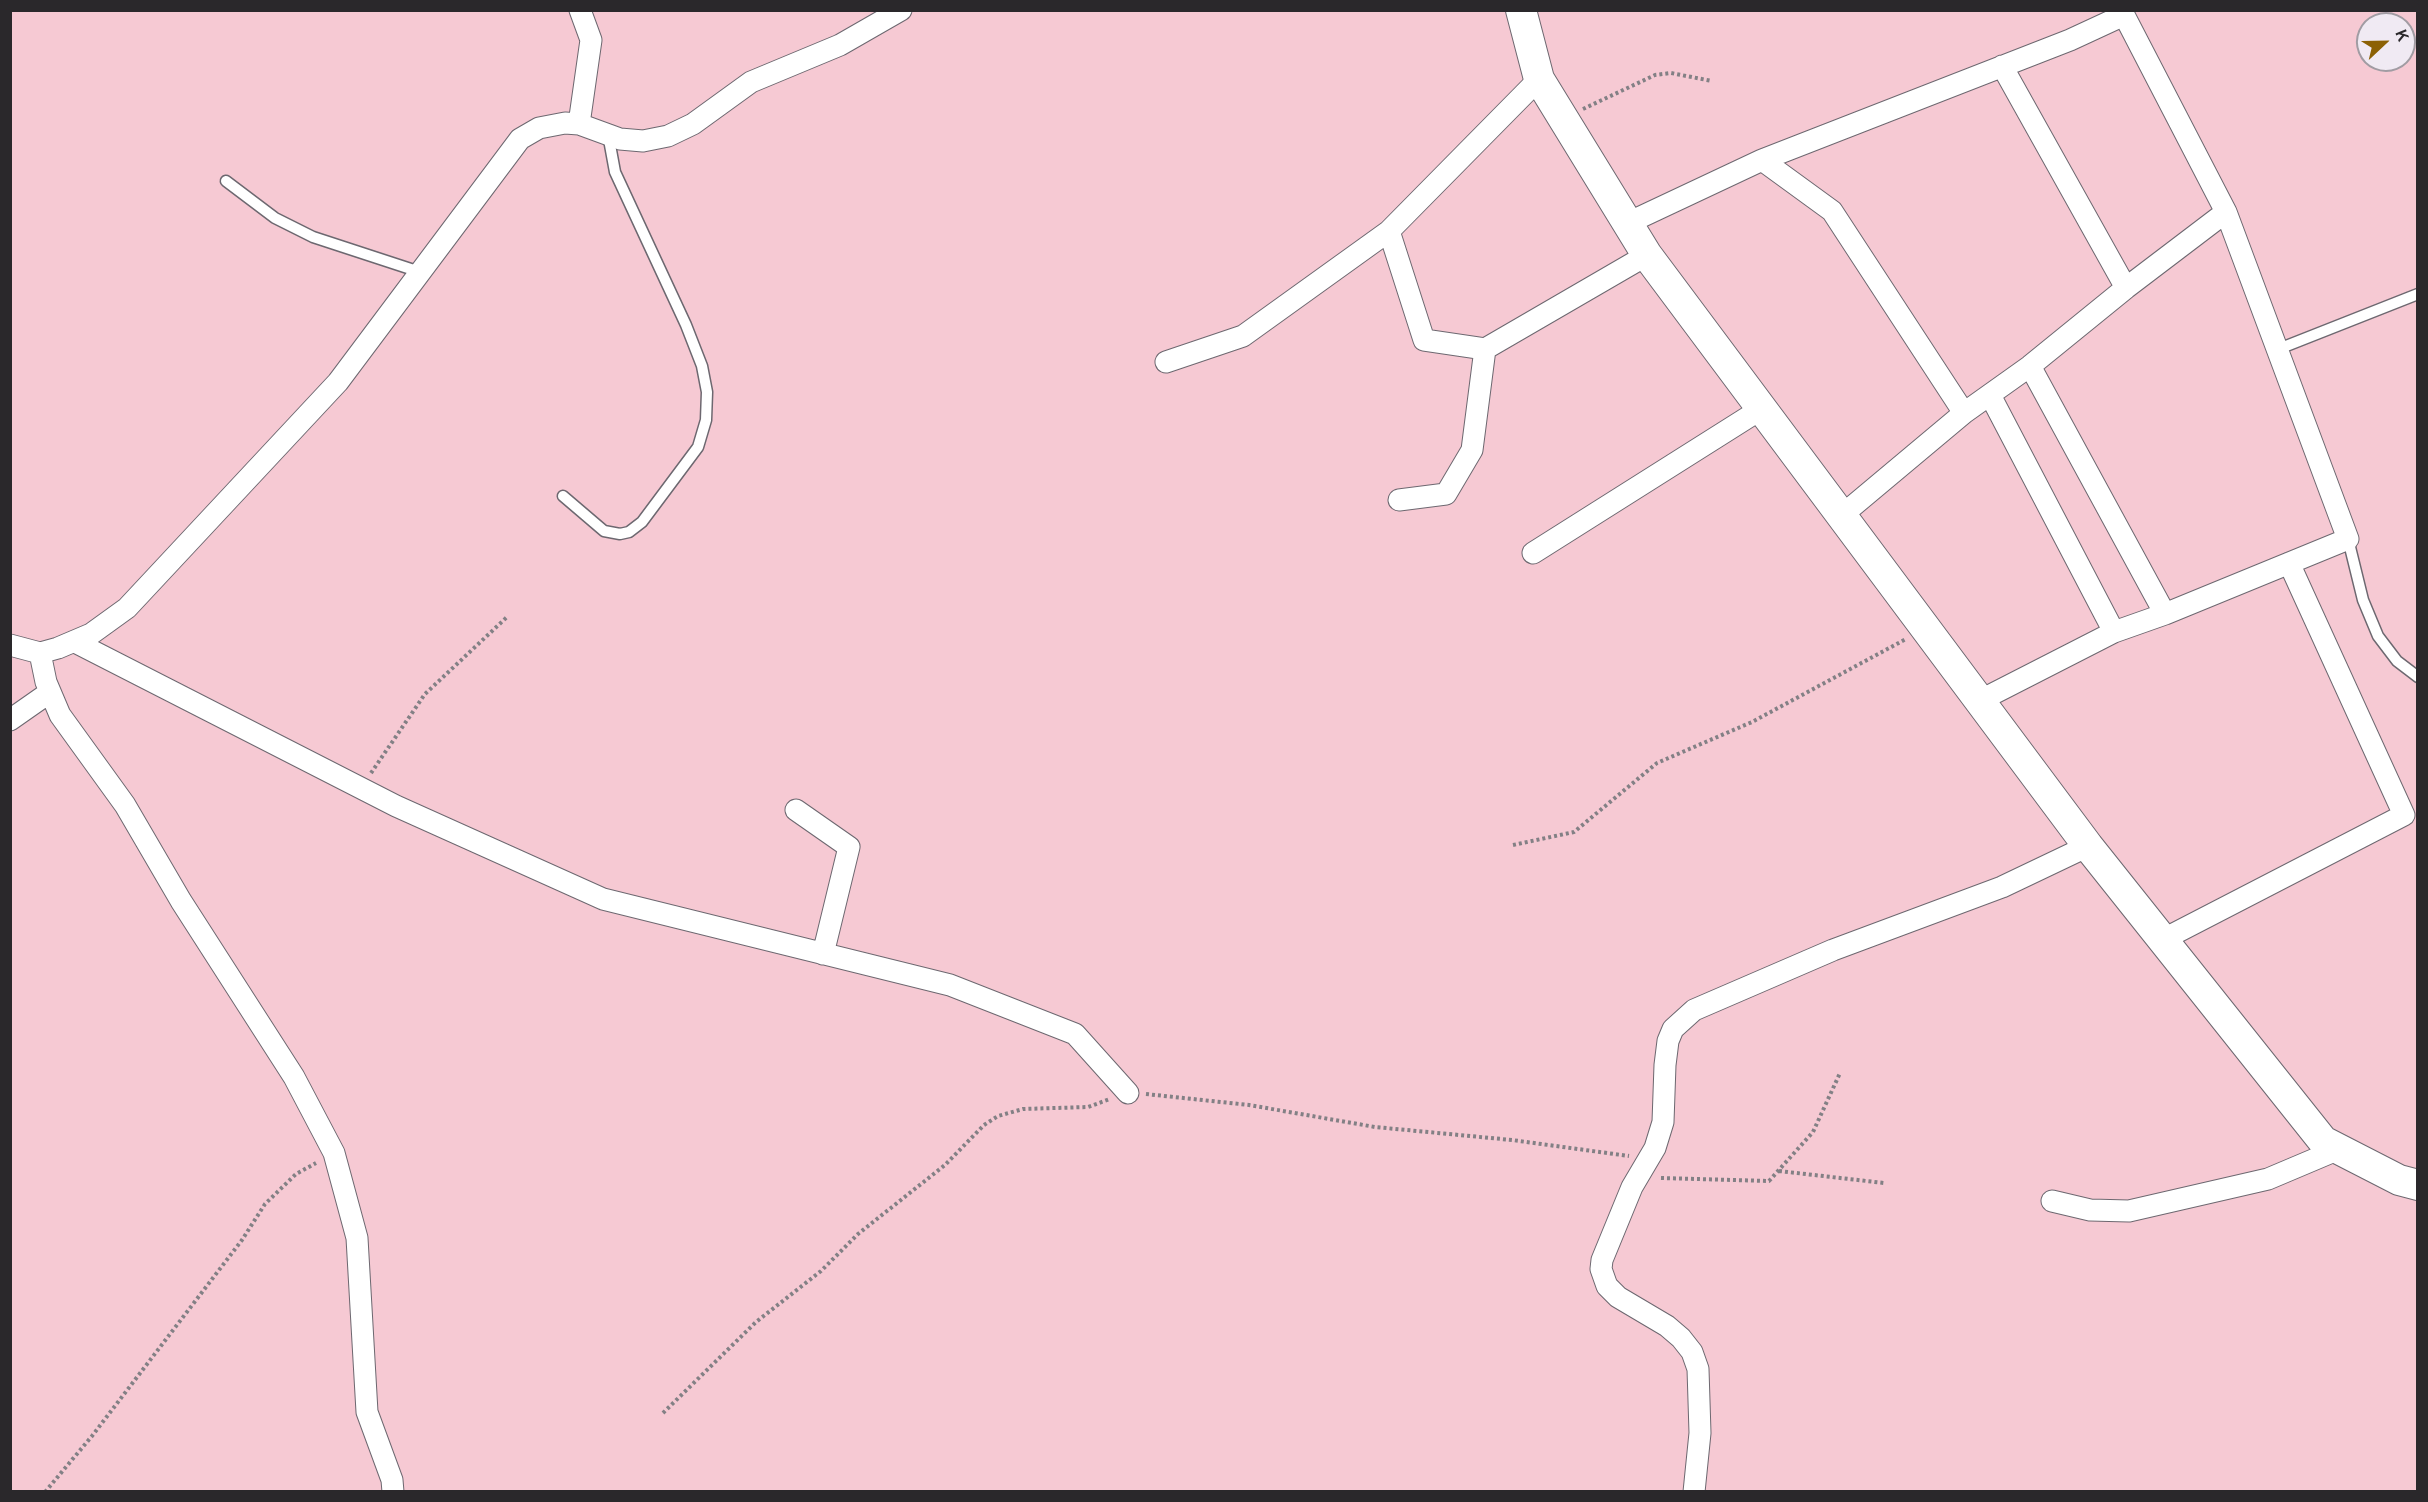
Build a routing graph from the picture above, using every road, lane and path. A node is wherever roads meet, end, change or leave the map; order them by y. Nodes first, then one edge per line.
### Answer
1 (580, 10) edge
2 (901, 10) edge
3 (1521, 10) edge
4 (2130, 13) edge
5 (2002, 66) junction
6 (1539, 79) junction
7 (1712, 81) dead end
8 (1563, 118) junction
9 (579, 124) junction
10 (608, 135) junction
11 (1762, 160) junction
12 (226, 181) dead end
13 (2226, 212) junction
14 (1628, 223) junction
15 (1389, 231) junction
16 (1647, 255) junction
17 (420, 272) junction
18 (2126, 288) junction
19 (2418, 294) edge
20 (1485, 349) junction
21 (2276, 350) junction
22 (1166, 362) dead end
23 (2030, 366) junction
24 (1990, 395) junction
25 (1761, 409) junction
26 (1964, 413) junction
27 (563, 496) dead end
28 (1399, 500) dead end
29 (1841, 516) junction
30 (2348, 539) junction
31 (1533, 553) dead end
32 (2289, 563) junction
33 (2165, 614) junction
34 (507, 617) dead end
35 (1926, 629) junction
36 (2114, 632) junction
37 (75, 642) junction
38 (10, 645) edge
39 (40, 653) junction
40 (2418, 677) edge
41 (50, 692) junction
42 (1979, 701) junction
43 (10, 720) edge
44 (362, 786) junction
45 (796, 810) dead end
46 (2411, 815) edge
47 (1513, 845) dead end
48 (2088, 846) junction
49 (2163, 940) junction
50 (823, 954) junction
51 (1840, 1073) dead end
52 (1128, 1093) junction
53 (2339, 1149) junction
54 (334, 1153) junction
55 (1643, 1168) junction
56 (1778, 1171) junction
57 (1884, 1184) dead end
58 (2416, 1188) edge
59 (2052, 1201) dead end
60 (663, 1413) dead end
61 (45, 1491) edge
62 (393, 1491) edge
63 (1695, 1491) edge

1 - 9 street
2 - 10 street
3 - 6 street
4 - 5 street
4 - 13 street
5 - 11 street
5 - 18 street
6 - 8 street
6 - 15 street
7 - 8 path
8 - 14 street
9 - 10 street
9 - 17 street
10 - 27 lane
11 - 14 street
11 - 26 street
12 - 17 lane
13 - 18 street
13 - 21 street
14 - 16 street
15 - 20 street
15 - 22 street
16 - 20 street
16 - 25 street
17 - 37 street
18 - 23 street
19 - 21 lane
20 - 28 street
21 - 30 street
23 - 24 street
23 - 33 street
24 - 26 street
24 - 36 street
25 - 29 street
25 - 31 street
26 - 29 street
29 - 35 street
30 - 32 street
30 - 40 lane
32 - 33 street
32 - 46 street
33 - 36 street
34 - 44 path
35 - 42 street
35 - 47 path
36 - 42 street
37 - 39 street
37 - 44 street
38 - 39 street
39 - 41 street
41 - 43 street
41 - 54 street
42 - 48 street
44 - 50 street
45 - 50 street
46 - 49 street
48 - 49 street
48 - 55 street
49 - 53 street
50 - 52 street
51 - 56 path
52 - 55 path
52 - 60 path
53 - 58 street
53 - 59 street
54 - 61 path
54 - 62 street
55 - 56 path
55 - 63 street
56 - 57 path

